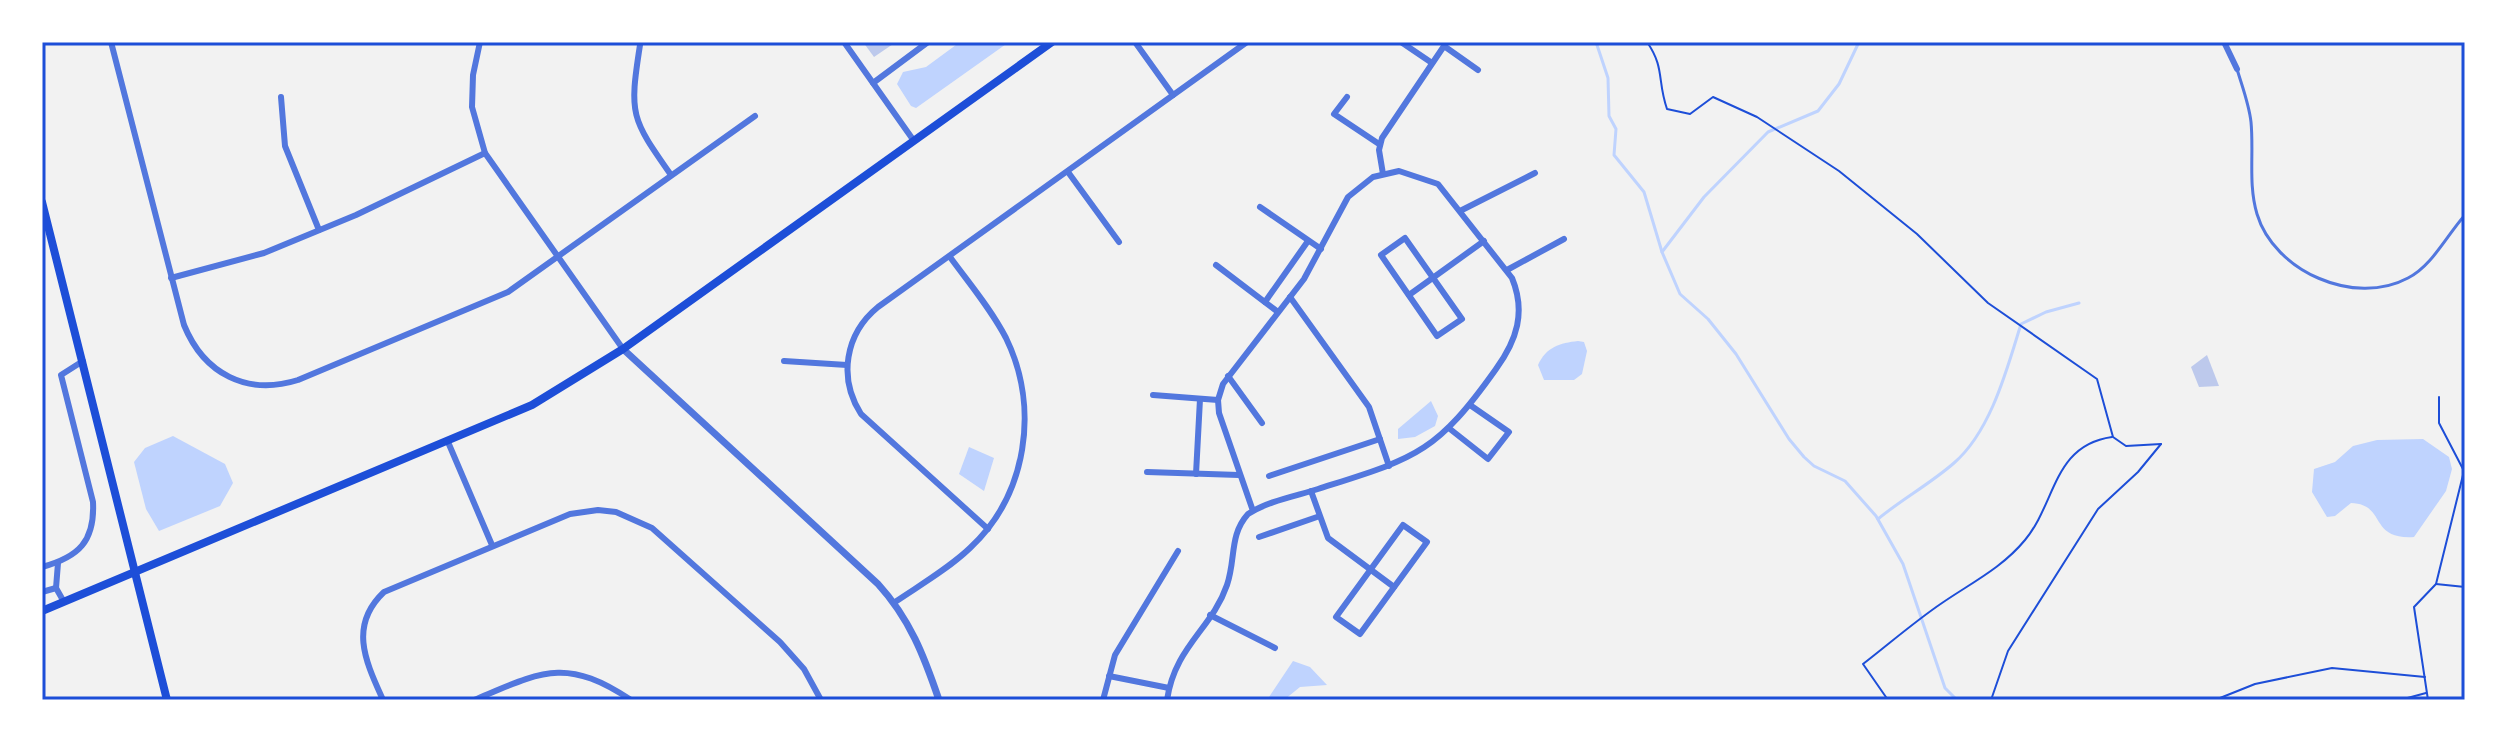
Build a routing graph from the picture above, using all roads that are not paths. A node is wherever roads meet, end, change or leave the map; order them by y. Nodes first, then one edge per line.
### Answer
1 (111, 42) edge
2 (480, 42) edge
3 (844, 42) edge
4 (928, 42) edge
5 (1052, 42) edge
6 (1135, 42) edge
7 (1247, 42) edge
8 (1401, 42) edge
9 (2224, 42) edge
10 (640, 45) dead end
11 (1432, 63) junction
12 (2237, 69) joint
13 (1478, 70) dead end
14 (873, 83) junction
15 (1173, 95) junction
16 (281, 97) dead end
17 (1347, 97) dead end
18 (755, 116) dead end
19 (914, 141) junction
20 (1379, 144) junction
21 (485, 153) junction
22 (1068, 172) junction
23 (1535, 173) dead end
24 (1383, 174) junction
25 (671, 175) junction
26 (43, 207) edge
27 (1260, 207) dead end
28 (1460, 211) junction
29 (2465, 215) edge
30 (319, 230) junction
31 (1564, 239) dead end
32 (1308, 241) junction
33 (1484, 241) junction
34 (1119, 242) dead end
35 (1321, 249) junction
36 (557, 257) junction
37 (950, 257) junction
38 (1216, 265) dead end
39 (1507, 270) junction
40 (171, 278) junction
41 (1434, 278) junction
42 (1409, 295) junction
43 (1290, 297) junction
44 (1265, 302) junction
45 (1278, 312) junction
46 (623, 349) junction
47 (83, 361) junction
48 (784, 361) dead end
49 (847, 365) junction
50 (1228, 376) junction
51 (1153, 395) dead end
52 (1200, 399) junction
53 (1218, 400) junction
54 (1470, 405) junction
55 (1262, 423) dead end
56 (1450, 429) junction
57 (1380, 439) junction
58 (448, 442) junction
59 (1389, 466) junction
60 (1147, 472) dead end
61 (1196, 474) junction
62 (1239, 475) junction
63 (1269, 476) dead end
64 (1311, 491) junction
65 (1253, 511) junction
66 (1317, 517) junction
67 (988, 529) junction
68 (1259, 537) dead end
69 (492, 545) junction
70 (1178, 551) dead end
71 (58, 563) junction
72 (42, 567) edge
73 (1370, 569) junction
74 (138, 573) junction
75 (1394, 587) junction
76 (56, 588) junction
77 (42, 592) edge
78 (64, 602) junction
79 (895, 602) junction
80 (42, 611) edge
81 (1210, 615) junction
82 (1275, 648) dead end
83 (1109, 676) junction
84 (1169, 688) junction
85 (167, 700) edge
86 (383, 700) edge
87 (474, 700) edge
88 (631, 700) edge
89 (821, 700) edge
90 (939, 700) edge
91 (1103, 700) edge
92 (1167, 700) edge

1 - 40 street
2 - 21 street
3 - 14 street
4 - 14 street
5 - 19 main road
6 - 15 street
7 - 15 street
8 - 11 street
9 - 12 street
10 - 25 street
11 - 13 street
11 - 20 street
12 - 29 lane
14 - 19 street
15 - 22 street
16 - 30 street
17 - 20 street
18 - 25 street
19 - 46 main road
20 - 24 street
21 - 30 street
21 - 36 street
22 - 34 street
22 - 37 street
23 - 28 street
24 - 28 street
24 - 35 street
25 - 36 street
26 - 47 main road
27 - 32 street
28 - 33 street
30 - 40 street
31 - 39 street
32 - 35 street
32 - 44 street
33 - 39 street
33 - 41 street
35 - 43 street
36 - 40 street
36 - 46 street
37 - 49 street
37 - 67 street
38 - 44 street
39 - 54 street
41 - 42 street
41 - 42 street
41 - 42 street
43 - 45 street
43 - 57 street
44 - 45 street
45 - 50 street
46 - 58 main road
46 - 79 street
47 - 71 street
47 - 74 main road
48 - 49 street
49 - 67 street
50 - 53 street
50 - 55 street
51 - 52 street
52 - 53 street
52 - 61 street
53 - 62 street
54 - 56 street
54 - 56 street
56 - 59 street
57 - 59 street
57 - 63 street
58 - 69 street
58 - 74 main road
59 - 64 street
60 - 61 street
61 - 62 street
62 - 65 street
64 - 65 street
64 - 66 street
65 - 81 street
66 - 68 street
66 - 73 street
67 - 79 street
69 - 86 street
69 - 89 street
70 - 83 street
71 - 72 street
71 - 76 street
73 - 75 street
73 - 75 street
73 - 75 street
74 - 78 main road
74 - 85 main road
76 - 77 street
76 - 78 street
78 - 80 main road
79 - 90 street
81 - 82 street
81 - 84 street
83 - 84 street
83 - 91 street
84 - 92 street
87 - 88 street

